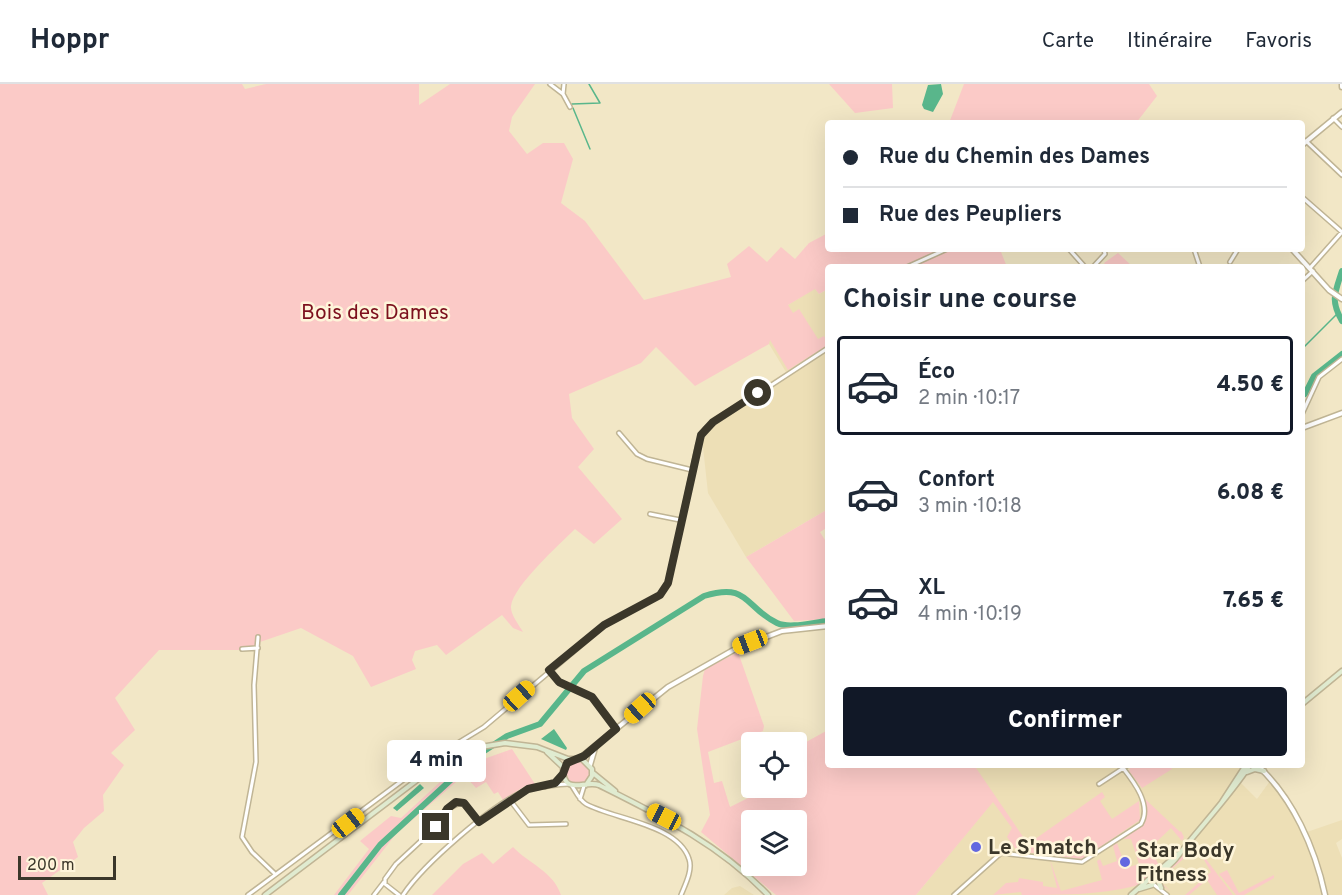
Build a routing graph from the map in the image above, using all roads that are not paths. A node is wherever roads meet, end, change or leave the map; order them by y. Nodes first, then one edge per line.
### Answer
1 (550, 84) edge
2 (564, 84) edge
3 (563, 94) junction
4 (570, 107) dead end
5 (1342, 112) edge
6 (1333, 118) junction
7 (1342, 127) edge
8 (1305, 142) edge
9 (1305, 144) edge
10 (1342, 175) edge
11 (1305, 200) edge
12 (1342, 232) edge
13 (941, 252) edge
14 (1072, 252) edge
15 (1105, 252) edge
16 (1236, 252) edge
17 (1295, 252) edge
18 (1230, 262) dead end
19 (913, 264) edge
20 (1082, 264) edge
21 (1096, 264) edge
22 (1312, 269) junction
23 (1305, 278) edge
24 (1342, 299) edge
25 (825, 350) edge
26 (1342, 359) edge
27 (1305, 407) edge
28 (1342, 413) edge
29 (1305, 426) edge
30 (619, 433) dead end
31 (692, 470) junction
32 (650, 514) dead end
33 (681, 520) junction
34 (825, 626) edge
35 (258, 637) dead end
36 (242, 648) dead end
37 (258, 648) junction
38 (549, 670) junction
39 (1342, 671) edge
40 (1338, 675) junction
41 (1342, 680) edge
42 (1305, 702) edge
43 (616, 729) junction
44 (595, 747) junction
45 (546, 751) junction
46 (580, 758) junction
47 (572, 759) junction
48 (590, 765) junction
49 (564, 768) junction
50 (1123, 768) joint
51 (1246, 768) edge
52 (1246, 768) edge
53 (1262, 768) edge
54 (1264, 771) junction
55 (592, 773) junction
56 (563, 774) junction
57 (1241, 779) junction
58 (1099, 784) dead end
59 (571, 785) junction
60 (585, 785) junction
61 (543, 788) junction
62 (618, 793) junction
63 (580, 799) junction
64 (510, 800) junction
65 (1221, 803) junction
66 (479, 822) junction
67 (566, 824) dead end
68 (1179, 854) junction
69 (1160, 872) junction
70 (274, 873) junction
71 (384, 882) junction
72 (1150, 883) junction
73 (1161, 888) junction
74 (248, 895) edge
75 (264, 895) edge
76 (374, 895) edge
77 (401, 895) edge
78 (681, 895) edge
79 (768, 895) edge
80 (954, 895) edge
81 (1131, 895) edge
82 (1167, 895) edge
83 (1325, 895) edge

1 - 3 street
2 - 3 street
3 - 4 street
5 - 6 street
6 - 7 street
6 - 8 street
9 - 10 street
11 - 12 street
12 - 22 street
13 - 19 street
14 - 20 street
15 - 21 street
16 - 18 street
17 - 22 street
22 - 23 street
22 - 24 street
25 - 31 street
26 - 27 street
28 - 29 street
30 - 31 street
31 - 33 street
32 - 33 street
33 - 38 street
34 - 43 street
35 - 37 street
36 - 37 street
37 - 70 street
38 - 43 street
38 - 70 street
39 - 40 main road
40 - 41 street
40 - 42 main road
43 - 44 street
44 - 46 street
44 - 48 street
45 - 47 main road
45 - 49 main road
45 - 75 main road
46 - 47 main road
46 - 48 main road
47 - 49 main road
48 - 55 main road
49 - 56 main road
50 - 58 street
50 - 80 street
51 - 57 main road
52 - 65 main road
53 - 54 street
54 - 57 main road
54 - 83 street
55 - 60 main road
55 - 62 main road
56 - 59 main road
56 - 61 street
57 - 65 main road
59 - 60 main road
59 - 61 street
59 - 63 street
60 - 62 main road
60 - 63 street
61 - 64 street
62 - 79 main road
63 - 78 street
64 - 66 street
64 - 67 street
65 - 68 main road
66 - 71 street
66 - 77 street
68 - 69 main road
68 - 72 main road
69 - 72 main road
69 - 73 main road
70 - 74 street
71 - 76 street
71 - 77 street
72 - 73 street
72 - 81 main road
73 - 82 street

